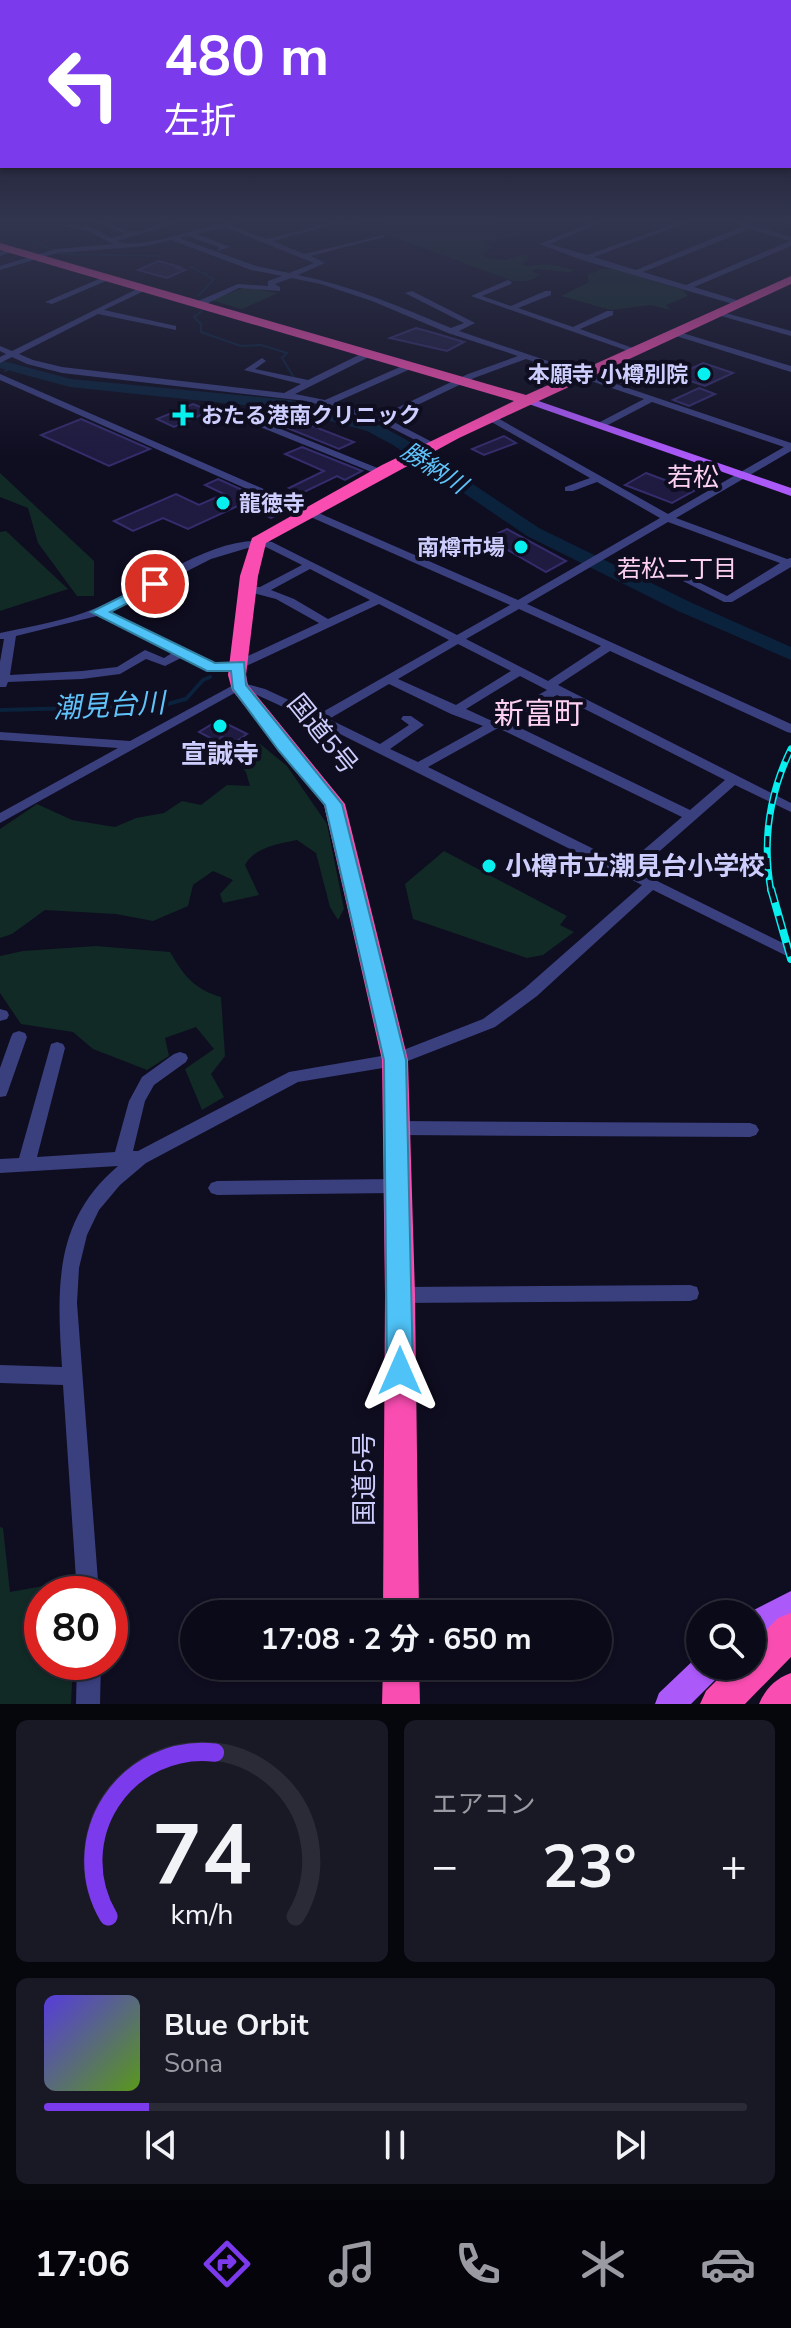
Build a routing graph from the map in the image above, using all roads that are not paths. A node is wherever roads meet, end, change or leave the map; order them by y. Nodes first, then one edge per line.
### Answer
1 (115, 302) edge
2 (195, 302) edge
3 (204, 302) edge
4 (381, 302) edge
5 (428, 302) edge
6 (492, 302) edge
7 (528, 302) edge
8 (732, 302) edge
9 (745, 302) edge
10 (201, 303) junction
11 (740, 304) junction
12 (512, 308) junction
13 (96, 311) junction
14 (724, 312) junction
15 (610, 313) dead end
16 (173, 328) dead end
17 (574, 329) junction
18 (790, 330) edge
19 (451, 331) junction
20 (676, 333) junction
21 (0, 348) edge
22 (637, 351) junction
23 (370, 353) junction
24 (527, 356) junction
25 (7, 357) edge
26 (262, 361) dead end
27 (412, 365) junction
28 (791, 369) edge
29 (582, 375) junction
30 (0, 377) edge
31 (462, 381) junction
32 (308, 383) junction
33 (286, 395) junction
34 (651, 399) junction
35 (527, 400) junction
36 (326, 403) junction
37 (241, 416) dead end
38 (491, 418) junction
39 (381, 419) junction
40 (601, 425) junction
41 (433, 446) junction
42 (791, 447) edge
43 (388, 469) junction
44 (743, 475) junction
45 (598, 479) junction
46 (569, 489) dead end
47 (791, 492) edge
48 (305, 513) junction
49 (669, 519) junction
50 (258, 541) junction
51 (790, 563) edge
52 (310, 565) junction
53 (688, 581) dead end
54 (256, 590) junction
55 (379, 600) junction
56 (518, 604) junction
57 (98, 612) junction
58 (325, 622) junction
59 (6, 635) edge
60 (459, 640) junction
61 (609, 646) junction
62 (181, 653) junction
63 (520, 671) junction
64 (238, 676) junction
65 (387, 679) junction
66 (1, 682) edge
67 (554, 687) junction
68 (455, 711) junction
69 (320, 719) junction
70 (407, 719) dead end
71 (494, 724) junction
72 (791, 729) edge
73 (0, 736) edge
74 (130, 745) junction
75 (380, 749) junction
76 (417, 768) junction
77 (733, 780) junction
78 (791, 808) edge
79 (691, 816) junction
80 (0, 819) edge
81 (626, 873) junction
82 (650, 885) junction
83 (791, 953) edge
84 (19, 1037) dead end
85 (57, 1048) dead end
86 (180, 1058) dead end
87 (395, 1060) junction
88 (0, 1091) edge
89 (398, 1128) junction
90 (750, 1130) dead end
91 (131, 1158) junction
92 (26, 1165) junction
93 (0, 1166) edge
94 (397, 1186) junction
95 (217, 1188) dead end
96 (690, 1293) dead end
97 (400, 1295) junction
98 (0, 1374) edge
99 (71, 1376) junction
100 (87, 1576) edge
101 (401, 1600) edge
102 (791, 1605) edge
103 (766, 1619) edge
104 (791, 1631) edge
105 (89, 1680) edge
106 (401, 1680) edge
107 (693, 1680) edge
108 (791, 1691) edge
109 (88, 1704) edge
110 (401, 1704) edge
111 (670, 1704) edge
112 (719, 1704) edge
113 (778, 1704) edge

1 - 13 street
2 - 10 highway
3 - 10 street
4 - 19 street
5 - 19 street
6 - 12 street
7 - 12 street
8 - 11 street
9 - 11 highway
10 - 23 highway
11 - 14 highway
12 - 17 street
13 - 16 street
13 - 25 street
14 - 18 street
14 - 20 highway
15 - 17 street
17 - 22 street
19 - 24 street
20 - 22 highway
20 - 28 street
21 - 25 street
22 - 29 highway
23 - 27 highway
23 - 32 street
24 - 29 street
24 - 31 street
25 - 33 street
26 - 32 street
27 - 31 highway
27 - 36 street
29 - 34 street
29 - 35 highway
30 - 48 street
31 - 35 highway
31 - 39 street
32 - 33 street
33 - 36 street
34 - 40 street
34 - 42 street
35 - 38 highway
35 - 40 main road
36 - 39 street
37 - 43 street
38 - 41 highway
38 - 45 street
39 - 41 street
40 - 44 main road
41 - 43 highway
42 - 44 street
43 - 48 highway
44 - 47 main road
44 - 49 street
45 - 46 street
45 - 49 street
48 - 50 highway
48 - 56 street
49 - 51 street
49 - 56 street
50 - 52 street
50 - 54 highway
50 - 57 street
51 - 53 street
52 - 54 street
52 - 55 street
54 - 58 street
54 - 64 highway
55 - 58 street
55 - 60 street
56 - 60 street
56 - 61 street
57 - 59 street
57 - 62 street
58 - 64 street
59 - 66 street
60 - 63 street
60 - 65 street
61 - 67 street
61 - 72 street
62 - 64 street
62 - 66 street
63 - 67 street
63 - 68 street
64 - 69 street
64 - 74 street
64 - 87 highway, 国道5号
65 - 68 street
65 - 69 street
67 - 71 street
67 - 77 street
68 - 71 street
69 - 75 street
70 - 75 street
71 - 76 street
71 - 79 street
73 - 74 street
74 - 80 street
75 - 76 street
76 - 81 street
77 - 78 street
77 - 79 street
79 - 81 street
81 - 82 street
82 - 83 street
82 - 87 street
84 - 88 street
85 - 92 street
86 - 91 street
87 - 89 highway, 国道5号
87 - 91 street
89 - 90 street
89 - 94 highway, 国道5号
91 - 92 street
91 - 99 street
92 - 93 street
94 - 95 street
94 - 97 highway, 国道5号
96 - 97 street
97 - 101 highway, 国道5号
98 - 99 street
99 - 100 street
102 - 103 main road
104 - 112 highway
105 - 109 street
106 - 110 highway
107 - 111 main road
108 - 113 highway

